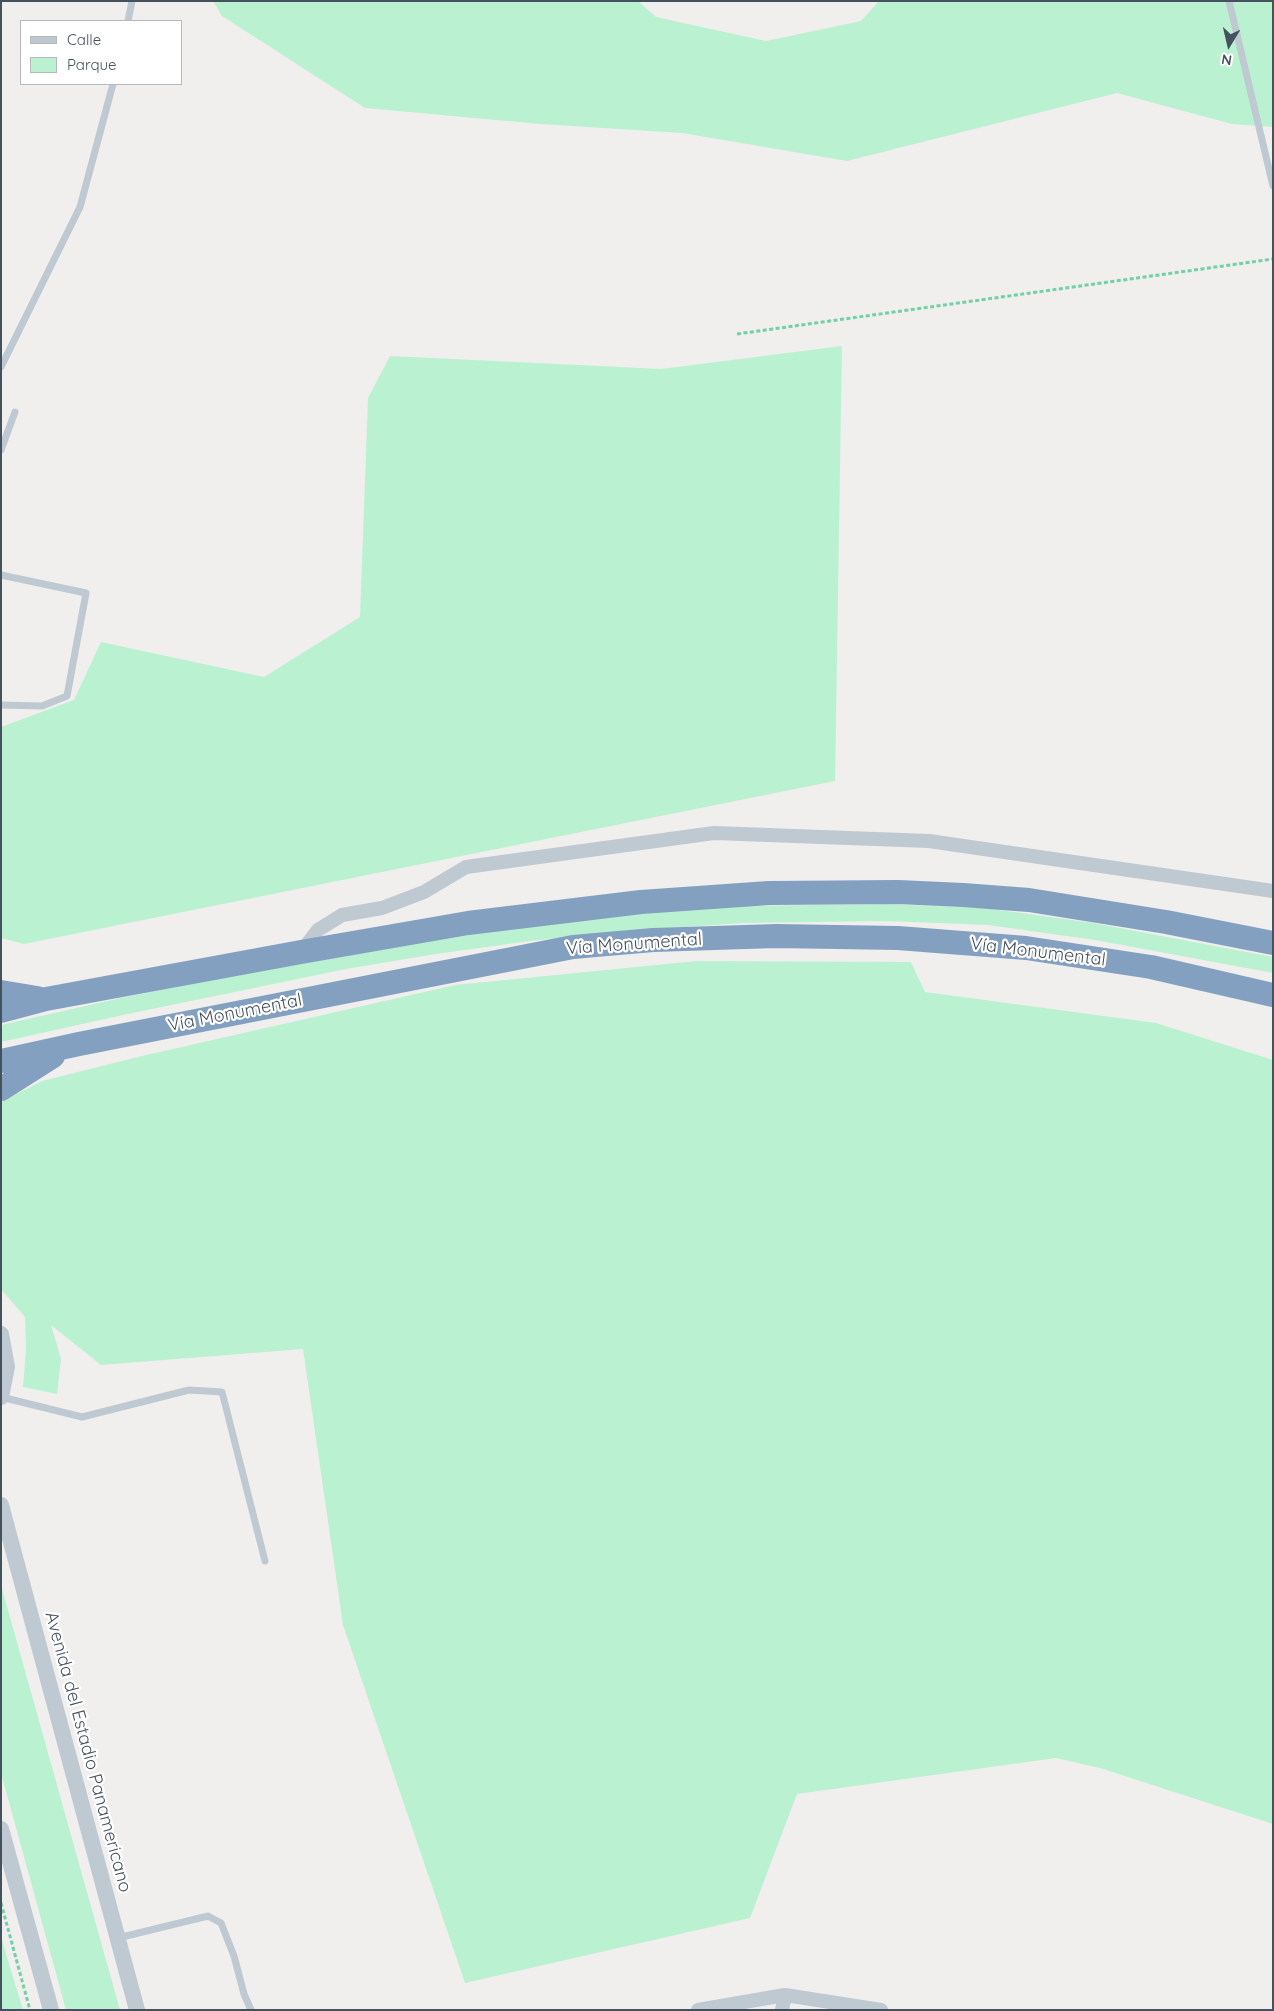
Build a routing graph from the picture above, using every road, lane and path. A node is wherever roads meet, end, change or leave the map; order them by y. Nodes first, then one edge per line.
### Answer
1 (132, 1) edge
2 (1229, 1) edge
3 (128, 20) edge
4 (113, 85) edge
5 (1273, 186) edge
6 (1273, 259) edge
7 (737, 334) dead end
8 (1, 367) edge
9 (15, 412) dead end
10 (1, 450) edge
11 (1, 574) edge
12 (1, 706) edge
13 (1273, 891) edge
14 (1273, 943) edge
15 (301, 952) junction
16 (1, 992) edge
17 (1273, 995) edge
18 (46, 1000) junction
19 (1, 1011) edge
20 (79, 1044) junction
21 (1, 1061) edge
22 (1, 1089) edge
23 (1, 1334) edge
24 (1, 1397) edge
25 (1, 1506) edge
26 (264, 1561) dead end
27 (1, 1829) edge
28 (1, 1903) edge
29 (118, 1938) junction
30 (784, 1995) junction
31 (30, 2010) edge
32 (51, 2010) edge
33 (137, 2010) edge
34 (251, 2010) edge
35 (698, 2010) edge
36 (782, 2010) edge
37 (881, 2010) edge

1 - 3 lane
2 - 5 lane
4 - 8 lane
6 - 7 path
9 - 10 lane
11 - 12 lane
13 - 15 street
14 - 15 highway
15 - 18 highway
16 - 18 highway
17 - 20 highway, Vía Monumental
18 - 19 highway
20 - 21 highway, Vía Monumental
20 - 22 highway
23 - 24 street
24 - 26 lane
25 - 29 street, Avenida del Estadio Panamericano
27 - 32 street
28 - 31 path
29 - 33 street, Avenida del Estadio Panamericano
29 - 34 lane
30 - 35 street
30 - 36 street
30 - 37 street

